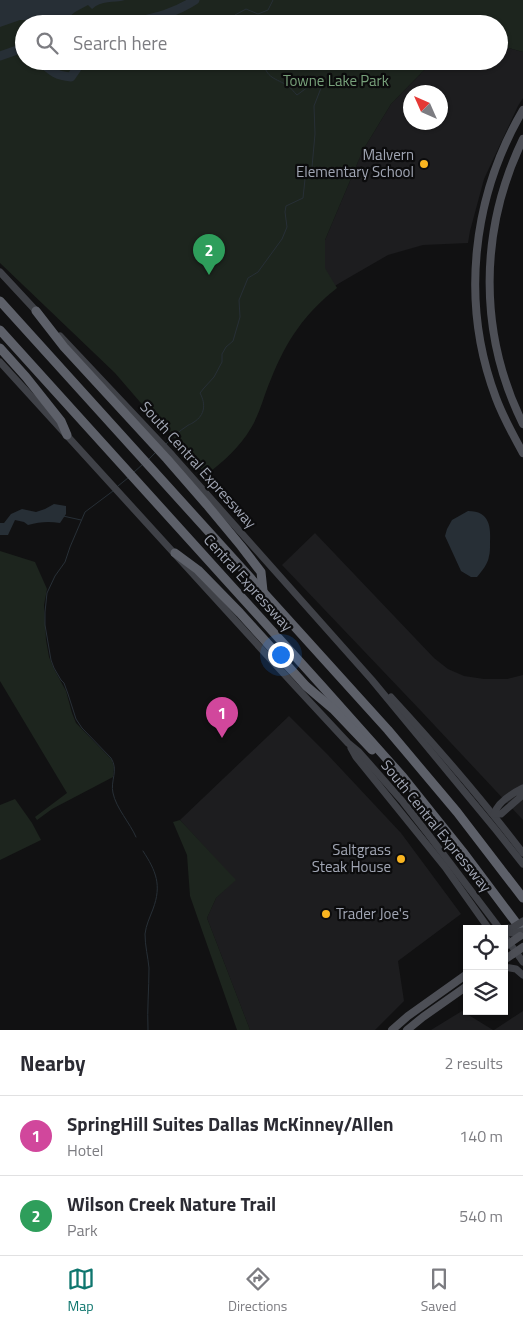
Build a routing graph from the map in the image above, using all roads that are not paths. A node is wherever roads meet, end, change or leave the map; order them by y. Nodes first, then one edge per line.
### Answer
1 (523, 110) edge
2 (523, 139) edge
3 (0, 272) edge
4 (0, 301) edge
5 (36, 312) joint
6 (0, 330) edge
7 (0, 348) edge
8 (499, 360) junction
9 (0, 362) edge
10 (486, 363) junction
11 (523, 424) edge
12 (66, 435) junction
13 (523, 453) edge
14 (170, 457) junction
15 (174, 553) junction
16 (263, 591) junction
17 (372, 680) junction
18 (348, 743) junction
19 (403, 778) junction
20 (523, 788) edge
21 (523, 795) edge
22 (494, 814) junction
23 (523, 853) edge
24 (523, 864) edge
25 (523, 898) edge
26 (523, 921) edge
27 (487, 925) edge
28 (494, 925) edge
29 (508, 928) edge
30 (508, 934) edge
31 (523, 937) edge
32 (508, 940) edge
33 (508, 945) edge
34 (508, 957) edge
35 (523, 962) edge
36 (508, 968) edge
37 (523, 975) edge
38 (463, 977) edge
39 (463, 989) edge
40 (392, 1030) edge
41 (407, 1030) edge

1 - 10 main road
2 - 8 main road
3 - 5 main road
4 - 16 highway, Central Expressway
5 - 14 highway
6 - 19 highway, Central Expressway
7 - 12 highway
8 - 10 main road
8 - 11 main road
9 - 12 main road, South Central Expressway
10 - 13 main road
12 - 15 main road, South Central Expressway
14 - 16 highway
14 - 17 main road, South Central Expressway
15 - 18 main road, South Central Expressway
15 - 19 highway
16 - 25 highway, Central Expressway
17 - 22 main road, South Central Expressway
17 - 24 main road, South Central Expressway
18 - 27 main road, South Central Expressway
18 - 28 main road, South Central Expressway
19 - 31 highway, Central Expressway
20 - 22 main road
21 - 22 main road
22 - 23 main road, South Central Expressway
26 - 29 main road, bridge
30 - 31 main road, bridge
31 - 33 main road, bridge
31 - 34 main road, bridge
32 - 35 main road
36 - 37 main road
38 - 40 main road
39 - 41 main road

